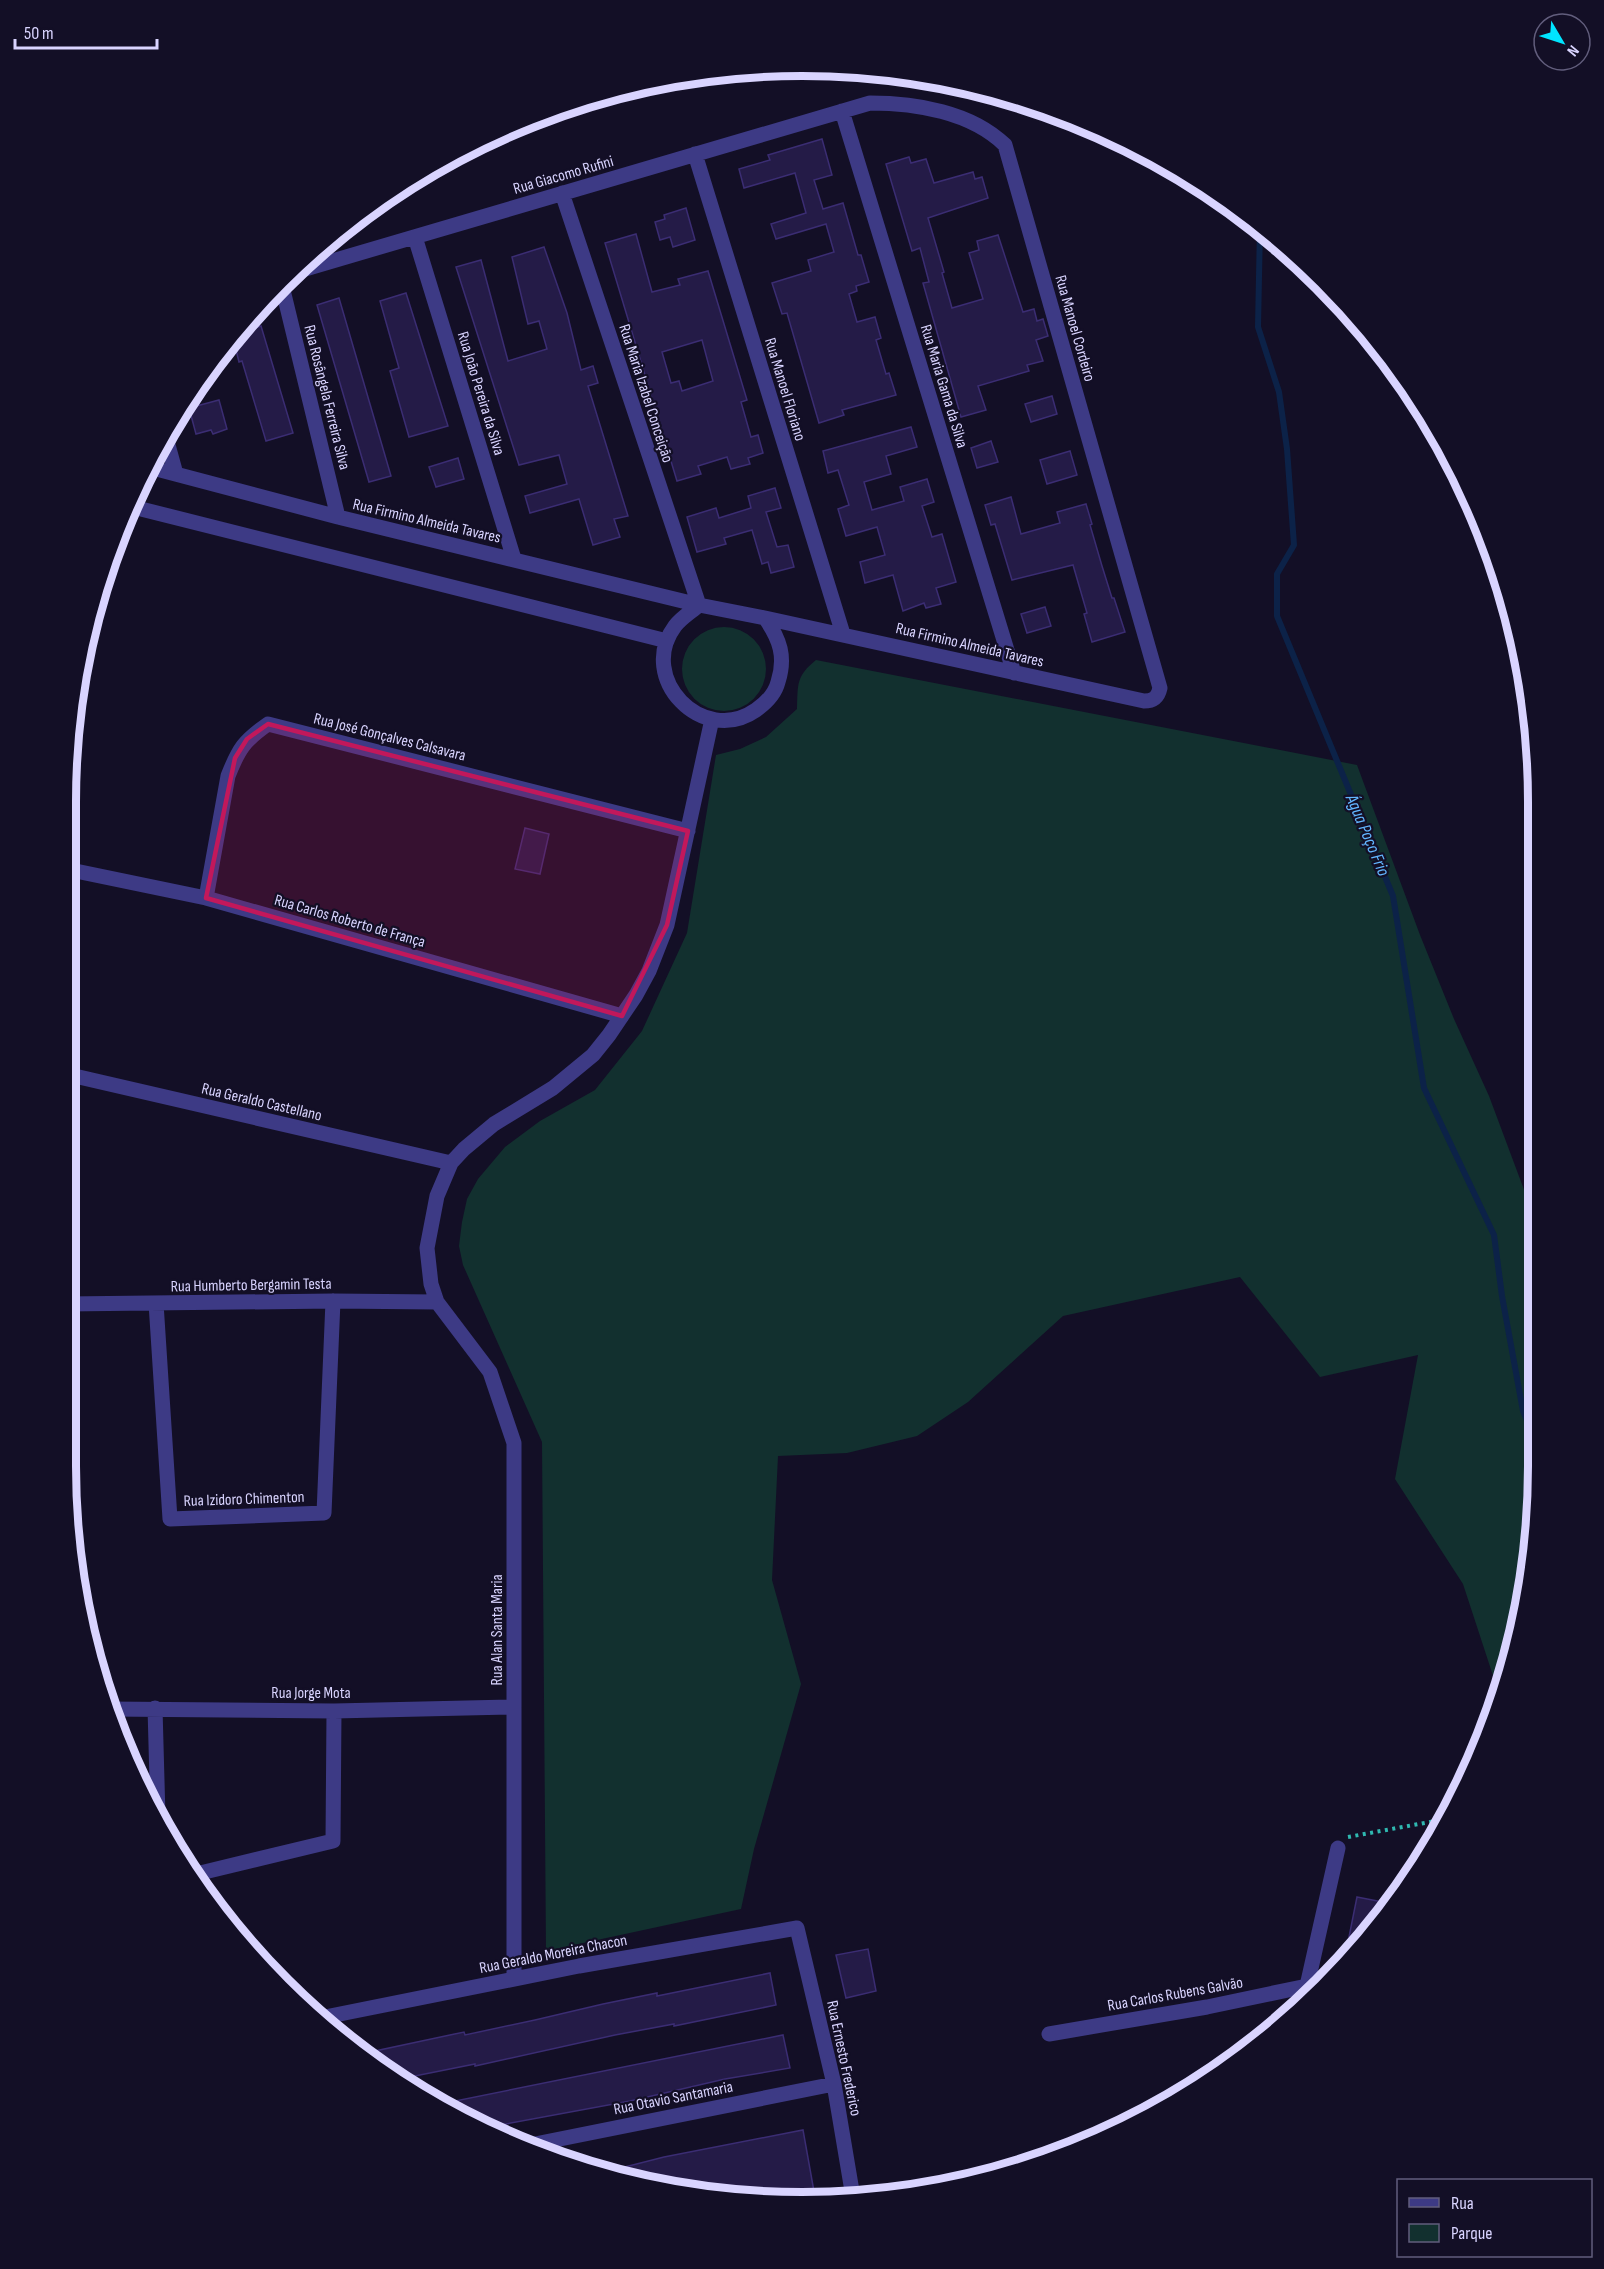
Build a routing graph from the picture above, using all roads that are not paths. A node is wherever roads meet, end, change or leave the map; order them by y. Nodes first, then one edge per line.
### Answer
1 (842, 111) junction
2 (695, 154) junction
3 (562, 193) junction
4 (415, 237) junction
5 (313, 267) edge
6 (284, 294) edge
7 (169, 448) edge
8 (157, 469) edge
9 (176, 474) junction
10 (139, 508) edge
11 (339, 517) junction
12 (514, 559) junction
13 (699, 604) junction
14 (765, 618) junction
15 (843, 634) junction
16 (667, 641) junction
17 (1014, 673) junction
18 (1160, 688) joint
19 (712, 720) junction
20 (688, 831) junction
21 (76, 870) edge
22 (206, 898) junction
23 (622, 1016) junction
24 (76, 1076) edge
25 (451, 1164) junction
26 (333, 1301) junction
27 (437, 1302) junction
28 (156, 1303) junction
29 (76, 1304) edge
30 (514, 1707) junction
31 (154, 1708) junction
32 (118, 1709) edge
33 (334, 1711) junction
34 (157, 1800) edge
35 (1338, 1848) road end
36 (201, 1873) edge
37 (797, 1928) joint
38 (514, 1979) junction
39 (1308, 1986) edge
40 (1301, 1993) edge
41 (333, 2020) edge
42 (1049, 2034) dead end
43 (834, 2084) junction
44 (540, 2143) edge
45 (852, 2191) edge

1 - 2 street, Rua Giacomo Rufini
1 - 17 street, Rua Maria Gama da Silva
1 - 18 street, Rua Manoel Cordeiro
2 - 3 street, Rua Giacomo Rufini
2 - 15 street, Rua Manoel Floriano
3 - 4 street, Rua Giacomo Rufini
3 - 13 street, Rua Maria Izabel Conceição
4 - 5 street, Rua Giacomo Rufini
4 - 12 street, Rua João Pereira da Silva
6 - 11 street, Rua Rosângela Ferreira Silva
7 - 9 street
8 - 9 street, Rua Firmino Almeida Tavares
9 - 11 street, Rua Firmino Almeida Tavares
10 - 16 street
11 - 12 street, Rua Firmino Almeida Tavares
12 - 13 street, Rua Firmino Almeida Tavares
13 - 14 street, Rua Firmino Almeida Tavares
13 - 16 street
14 - 15 street, Rua Firmino Almeida Tavares
14 - 19 street
15 - 17 street, Rua Firmino Almeida Tavares
16 - 19 street
17 - 18 street, Rua Firmino Almeida Tavares
19 - 20 street
20 - 22 street, Rua José Gonçalves Calsavara
20 - 23 street
21 - 22 street, Rua Carlos Roberto de França
22 - 23 street, Rua Carlos Roberto de França
23 - 25 street
24 - 25 street, Rua Geraldo Castellano
25 - 27 street
26 - 27 street, Rua Humberto Bergamin Testa
26 - 28 street, Rua Humberto Bergamin Testa
26 - 28 street, Rua Izidoro Chimenton
27 - 30 street, Rua Alan Santa Maria
28 - 29 street, Rua Humberto Bergamin Testa
30 - 33 street, Rua Jorge Mota
30 - 38 street, Rua Alan Santa Maria
31 - 32 street, Rua Jorge Mota
31 - 33 street, Rua Jorge Mota
31 - 34 street
33 - 36 street
35 - 39 street
37 - 38 street, Rua Geraldo Moreira Chacon
37 - 43 street, Rua Ernesto Frederico
38 - 41 street, Rua Geraldo Moreira Chacon
40 - 42 street, Rua Carlos Rubens Galvão
43 - 44 street, Rua Otavio Santamaria
43 - 45 street, Rua Ernesto Frederico

